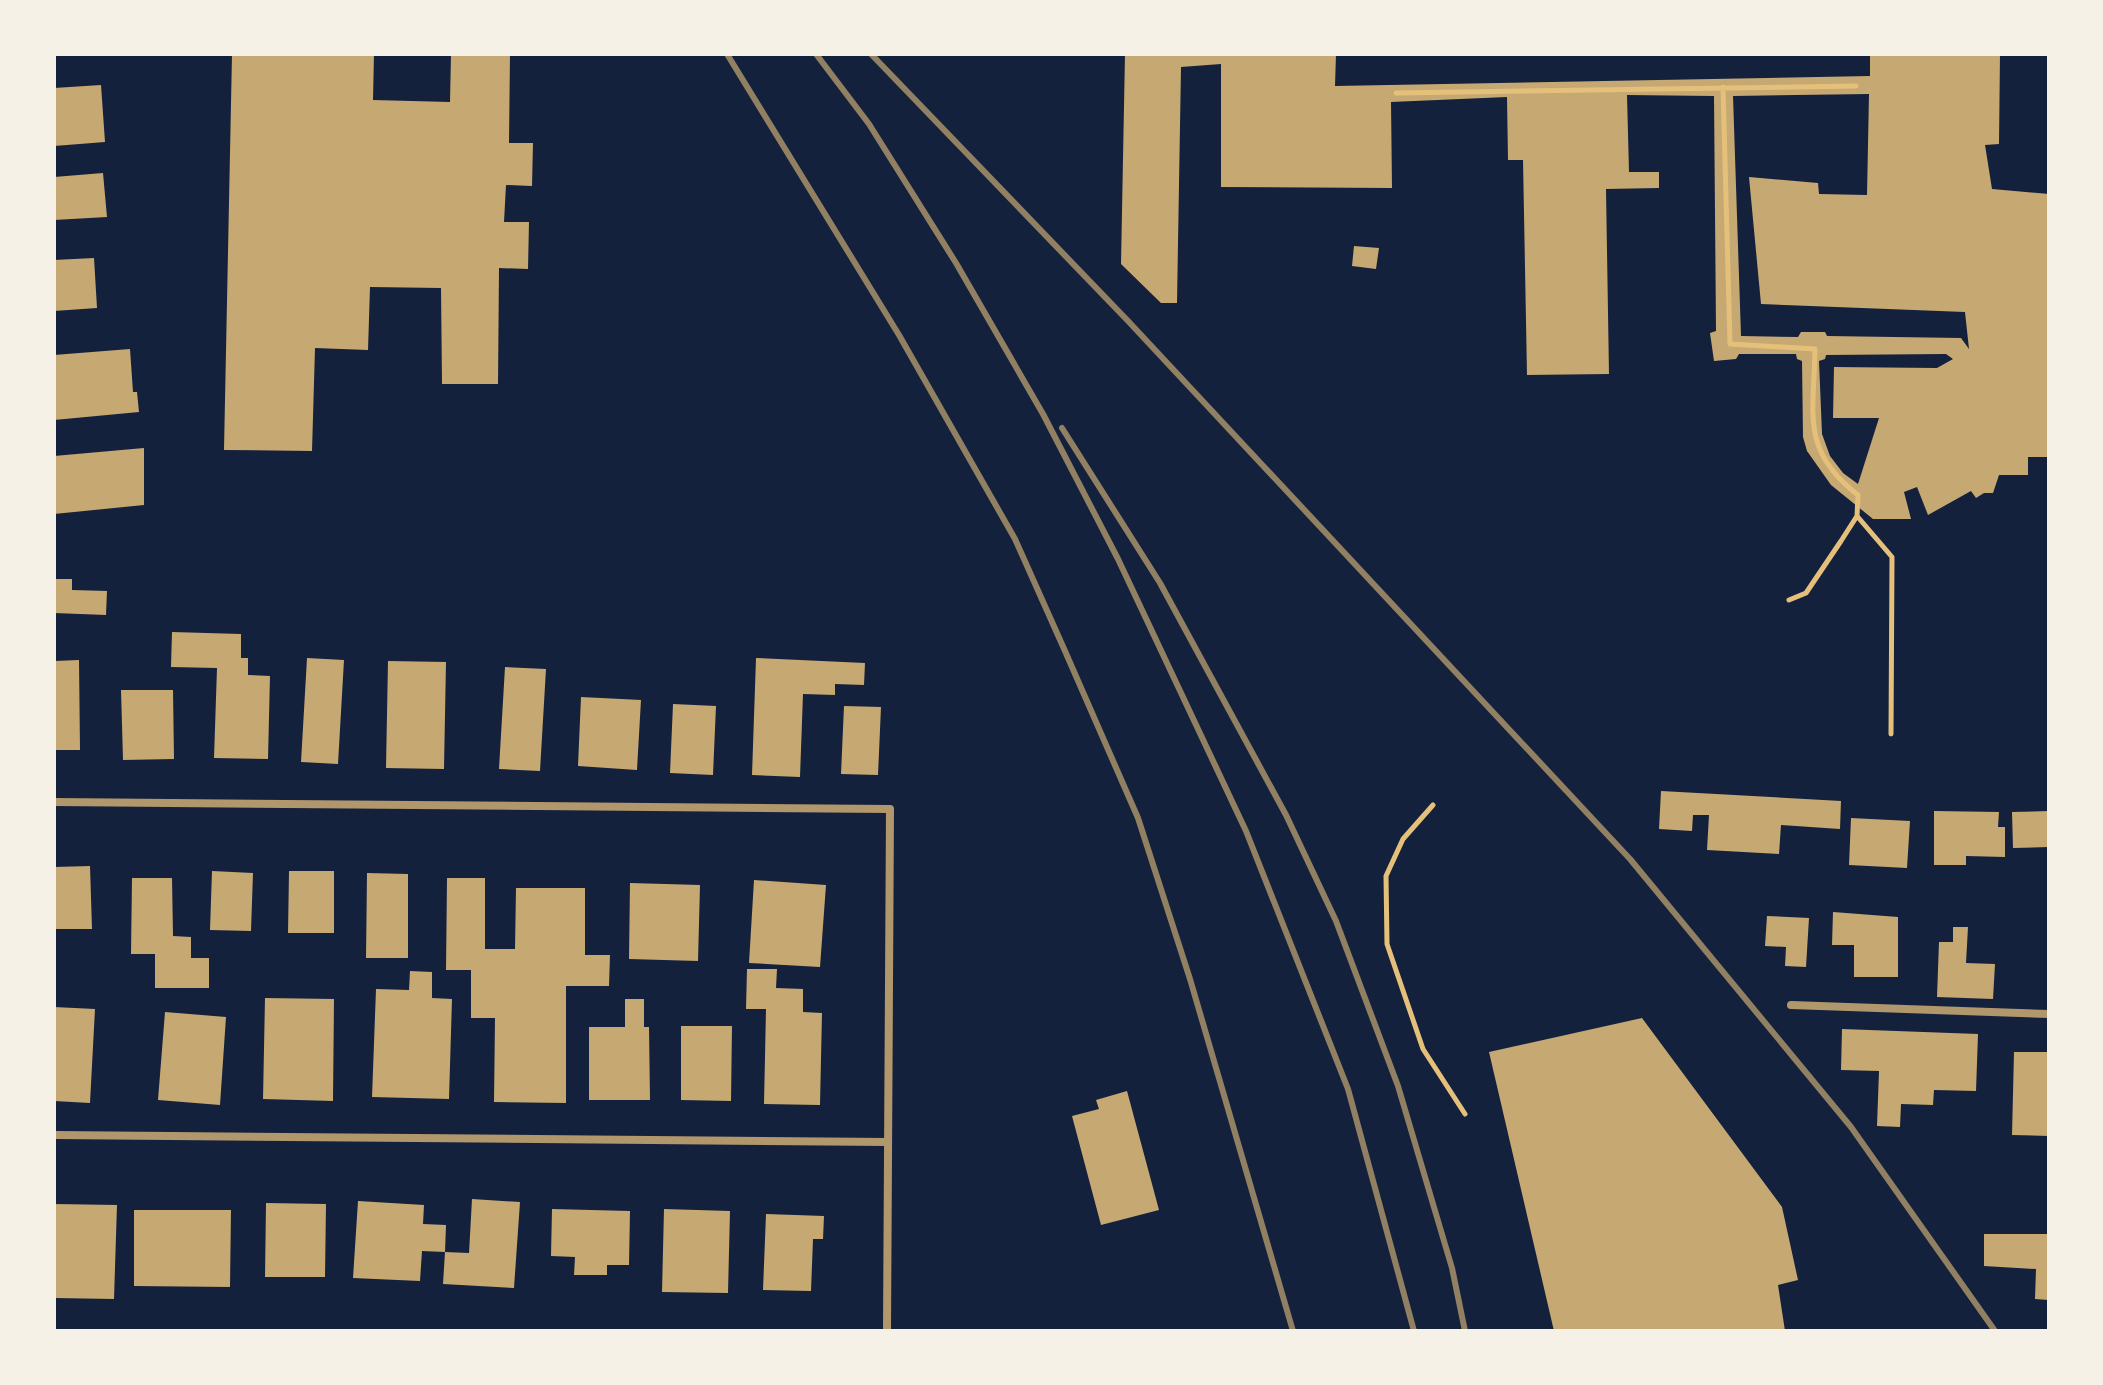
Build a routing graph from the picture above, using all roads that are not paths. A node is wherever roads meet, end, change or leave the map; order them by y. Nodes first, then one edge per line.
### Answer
1 (54, 802) edge
2 (1791, 1005) dead end
3 (2049, 1014) edge
4 (54, 1135) edge
5 (888, 1142) junction
6 (887, 1331) edge

1 - 5 street
2 - 3 street
4 - 5 street
5 - 6 street

